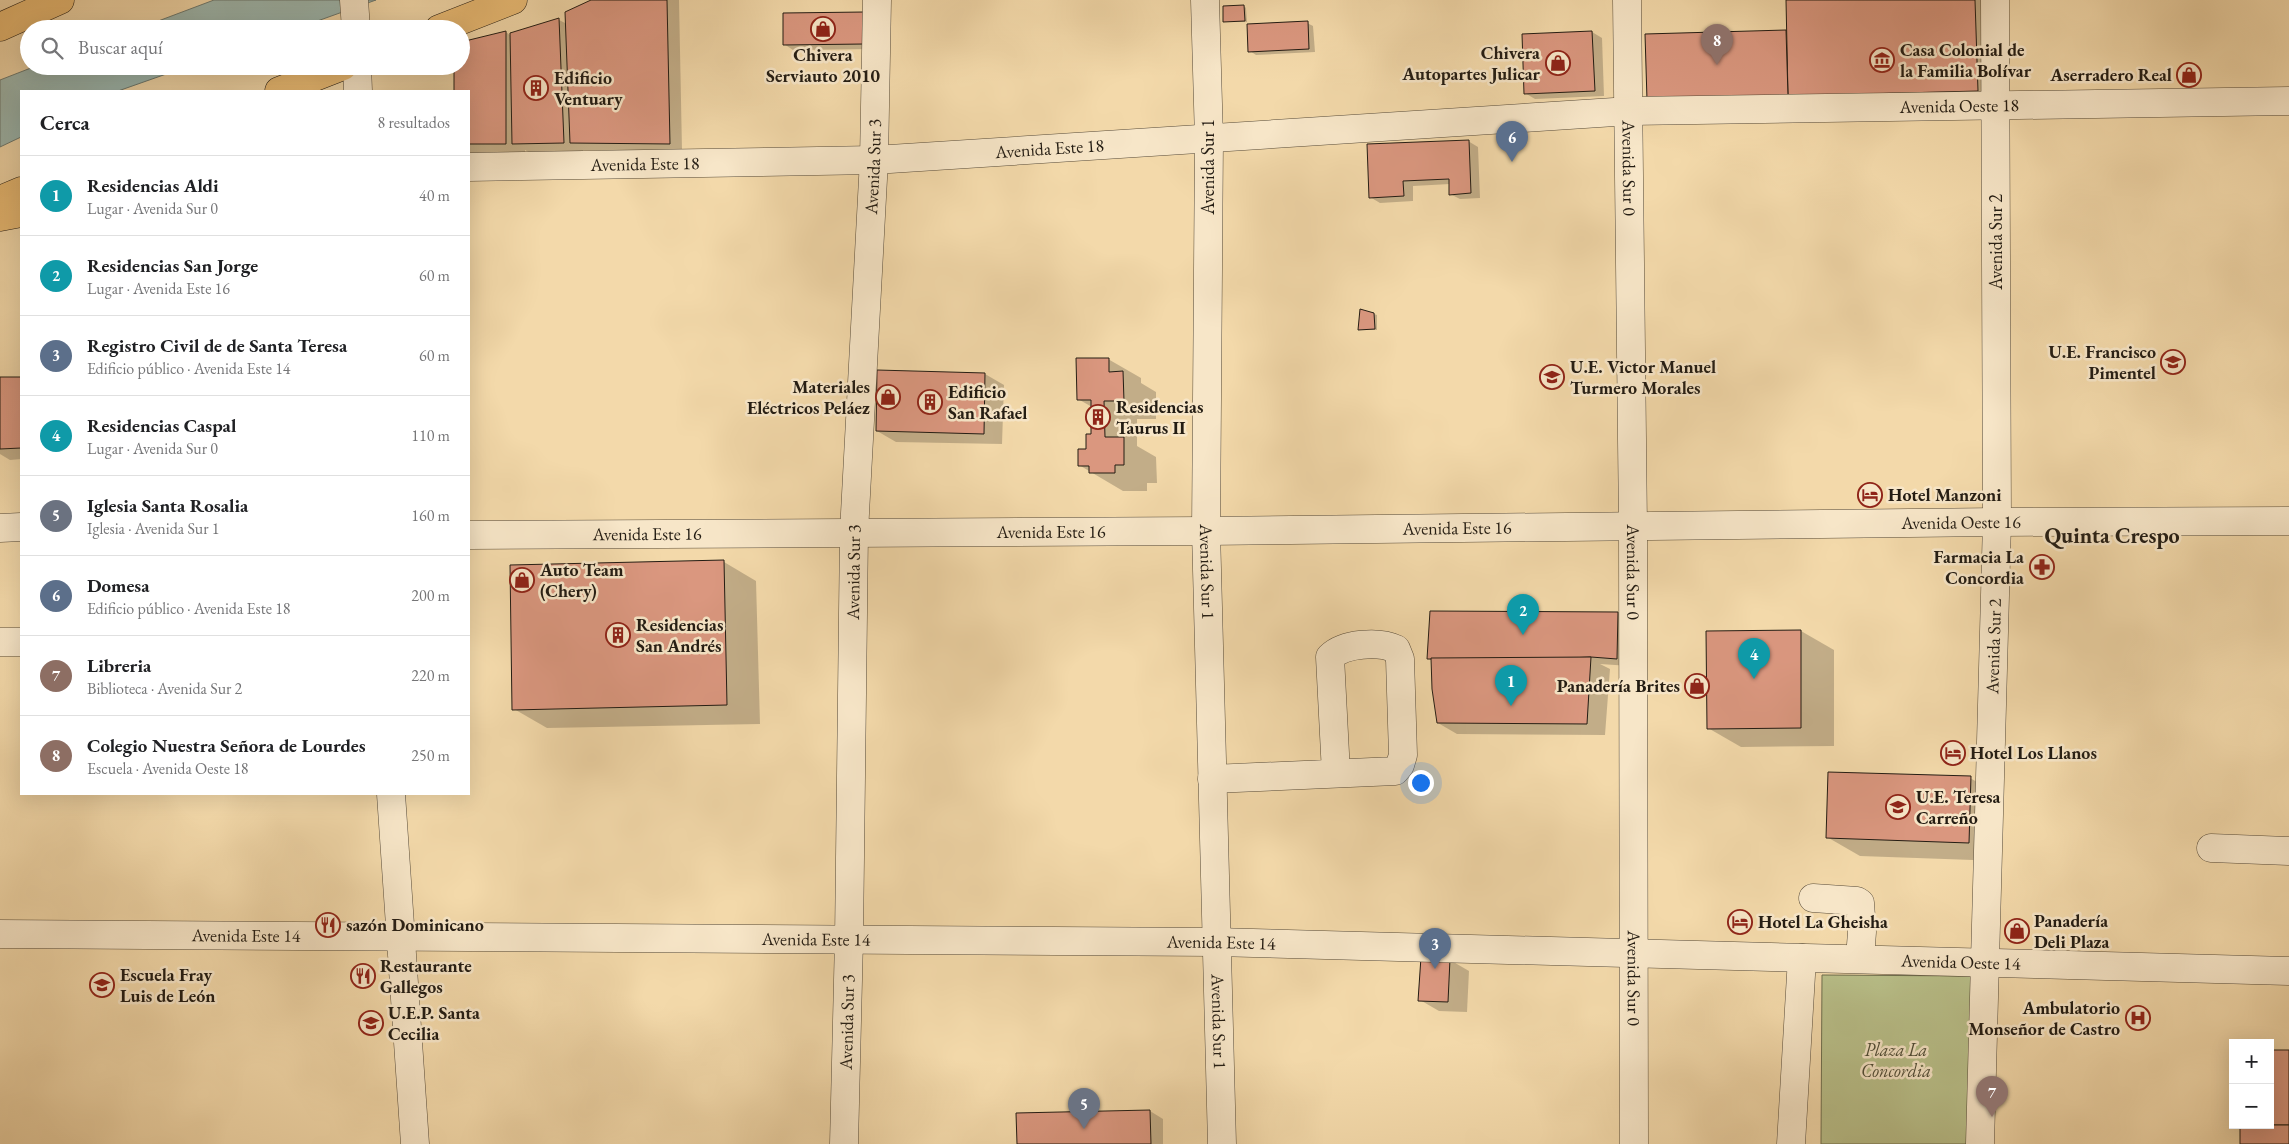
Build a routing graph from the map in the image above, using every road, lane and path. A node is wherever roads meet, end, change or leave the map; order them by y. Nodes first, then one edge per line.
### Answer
1 (60, 0) edge
2 (354, 0) edge
3 (513, 0) edge
4 (877, 0) edge
5 (1205, 0) edge
6 (1628, 0) edge
7 (1995, 0) edge
8 (355, 20) edge
9 (462, 20) edge
10 (0, 26) edge
11 (320, 75) edge
12 (357, 75) edge
13 (281, 90) edge
14 (358, 90) edge
15 (2289, 101) edge
16 (1995, 106) junction
17 (1630, 111) junction
18 (1208, 139) junction
19 (874, 160) junction
20 (470, 166) edge
21 (20, 191) edge
22 (0, 200) edge
23 (20, 213) edge
24 (0, 217) edge
25 (2289, 521) edge
26 (1997, 522) junction
27 (20, 527) edge
28 (1633, 527) junction
29 (0, 528) edge
30 (854, 532) junction
31 (1206, 532) junction
32 (470, 535) edge
33 (0, 642) edge
34 (20, 642) edge
35 (1336, 774) junction
36 (1212, 779) junction
37 (390, 795) edge
38 (2211, 848) dead end
39 (2289, 851) edge
40 (1813, 898) dead end
41 (0, 934) edge
42 (400, 935) junction
43 (849, 939) junction
44 (1216, 942) junction
45 (1633, 954) junction
46 (1802, 958) junction
47 (1860, 958) junction
48 (1984, 961) junction
49 (2289, 971) edge
50 (415, 1144) edge
51 (844, 1144) edge
52 (1222, 1144) edge
53 (1634, 1144) edge
54 (1791, 1144) edge
55 (1980, 1144) edge

1 - 10 highway
2 - 8 street
3 - 9 highway
4 - 19 street, Avenida Sur 3
5 - 18 street, Avenida Sur 1
6 - 17 street, Avenida Sur 0
7 - 16 street, Avenida Sur 2
11 - 13 highway
12 - 14 street
15 - 16 street, Avenida Oeste 18
16 - 17 street, Avenida Oeste 18
16 - 26 street, Avenida Sur 2
17 - 18 street, Avenida Este 18
17 - 28 street, Avenida Sur 0
18 - 19 street, Avenida Este 18
18 - 31 street, Avenida Sur 1
19 - 20 street, Avenida Este 18
19 - 30 street, Avenida Sur 3
21 - 22 highway
23 - 24 highway
25 - 26 street, Avenida Oeste 16
26 - 28 street, Avenida Oeste 16
26 - 48 street, Avenida Sur 2
27 - 29 street
28 - 31 street, Avenida Este 16
28 - 45 street, Avenida Sur 0
30 - 31 street, Avenida Este 16
30 - 32 street, Avenida Este 16
30 - 43 street, Avenida Sur 3
31 - 36 street, Avenida Sur 1
33 - 34 street
35 - 35 street
35 - 36 street
36 - 44 street, Avenida Sur 1
37 - 42 street
38 - 39 street
40 - 47 street
41 - 42 street, Avenida Este 14
42 - 43 street, Avenida Este 14
42 - 50 street
43 - 44 street, Avenida Este 14
43 - 51 street, Avenida Sur 3
44 - 45 street, Avenida Este 14
44 - 52 street, Avenida Sur 1
45 - 46 street, Avenida Oeste 14
45 - 53 street, Avenida Sur 0
46 - 47 street, Avenida Oeste 14
46 - 54 street
47 - 48 street, Avenida Oeste 14
48 - 49 street, Avenida Oeste 14
48 - 55 street, Avenida Sur 2

